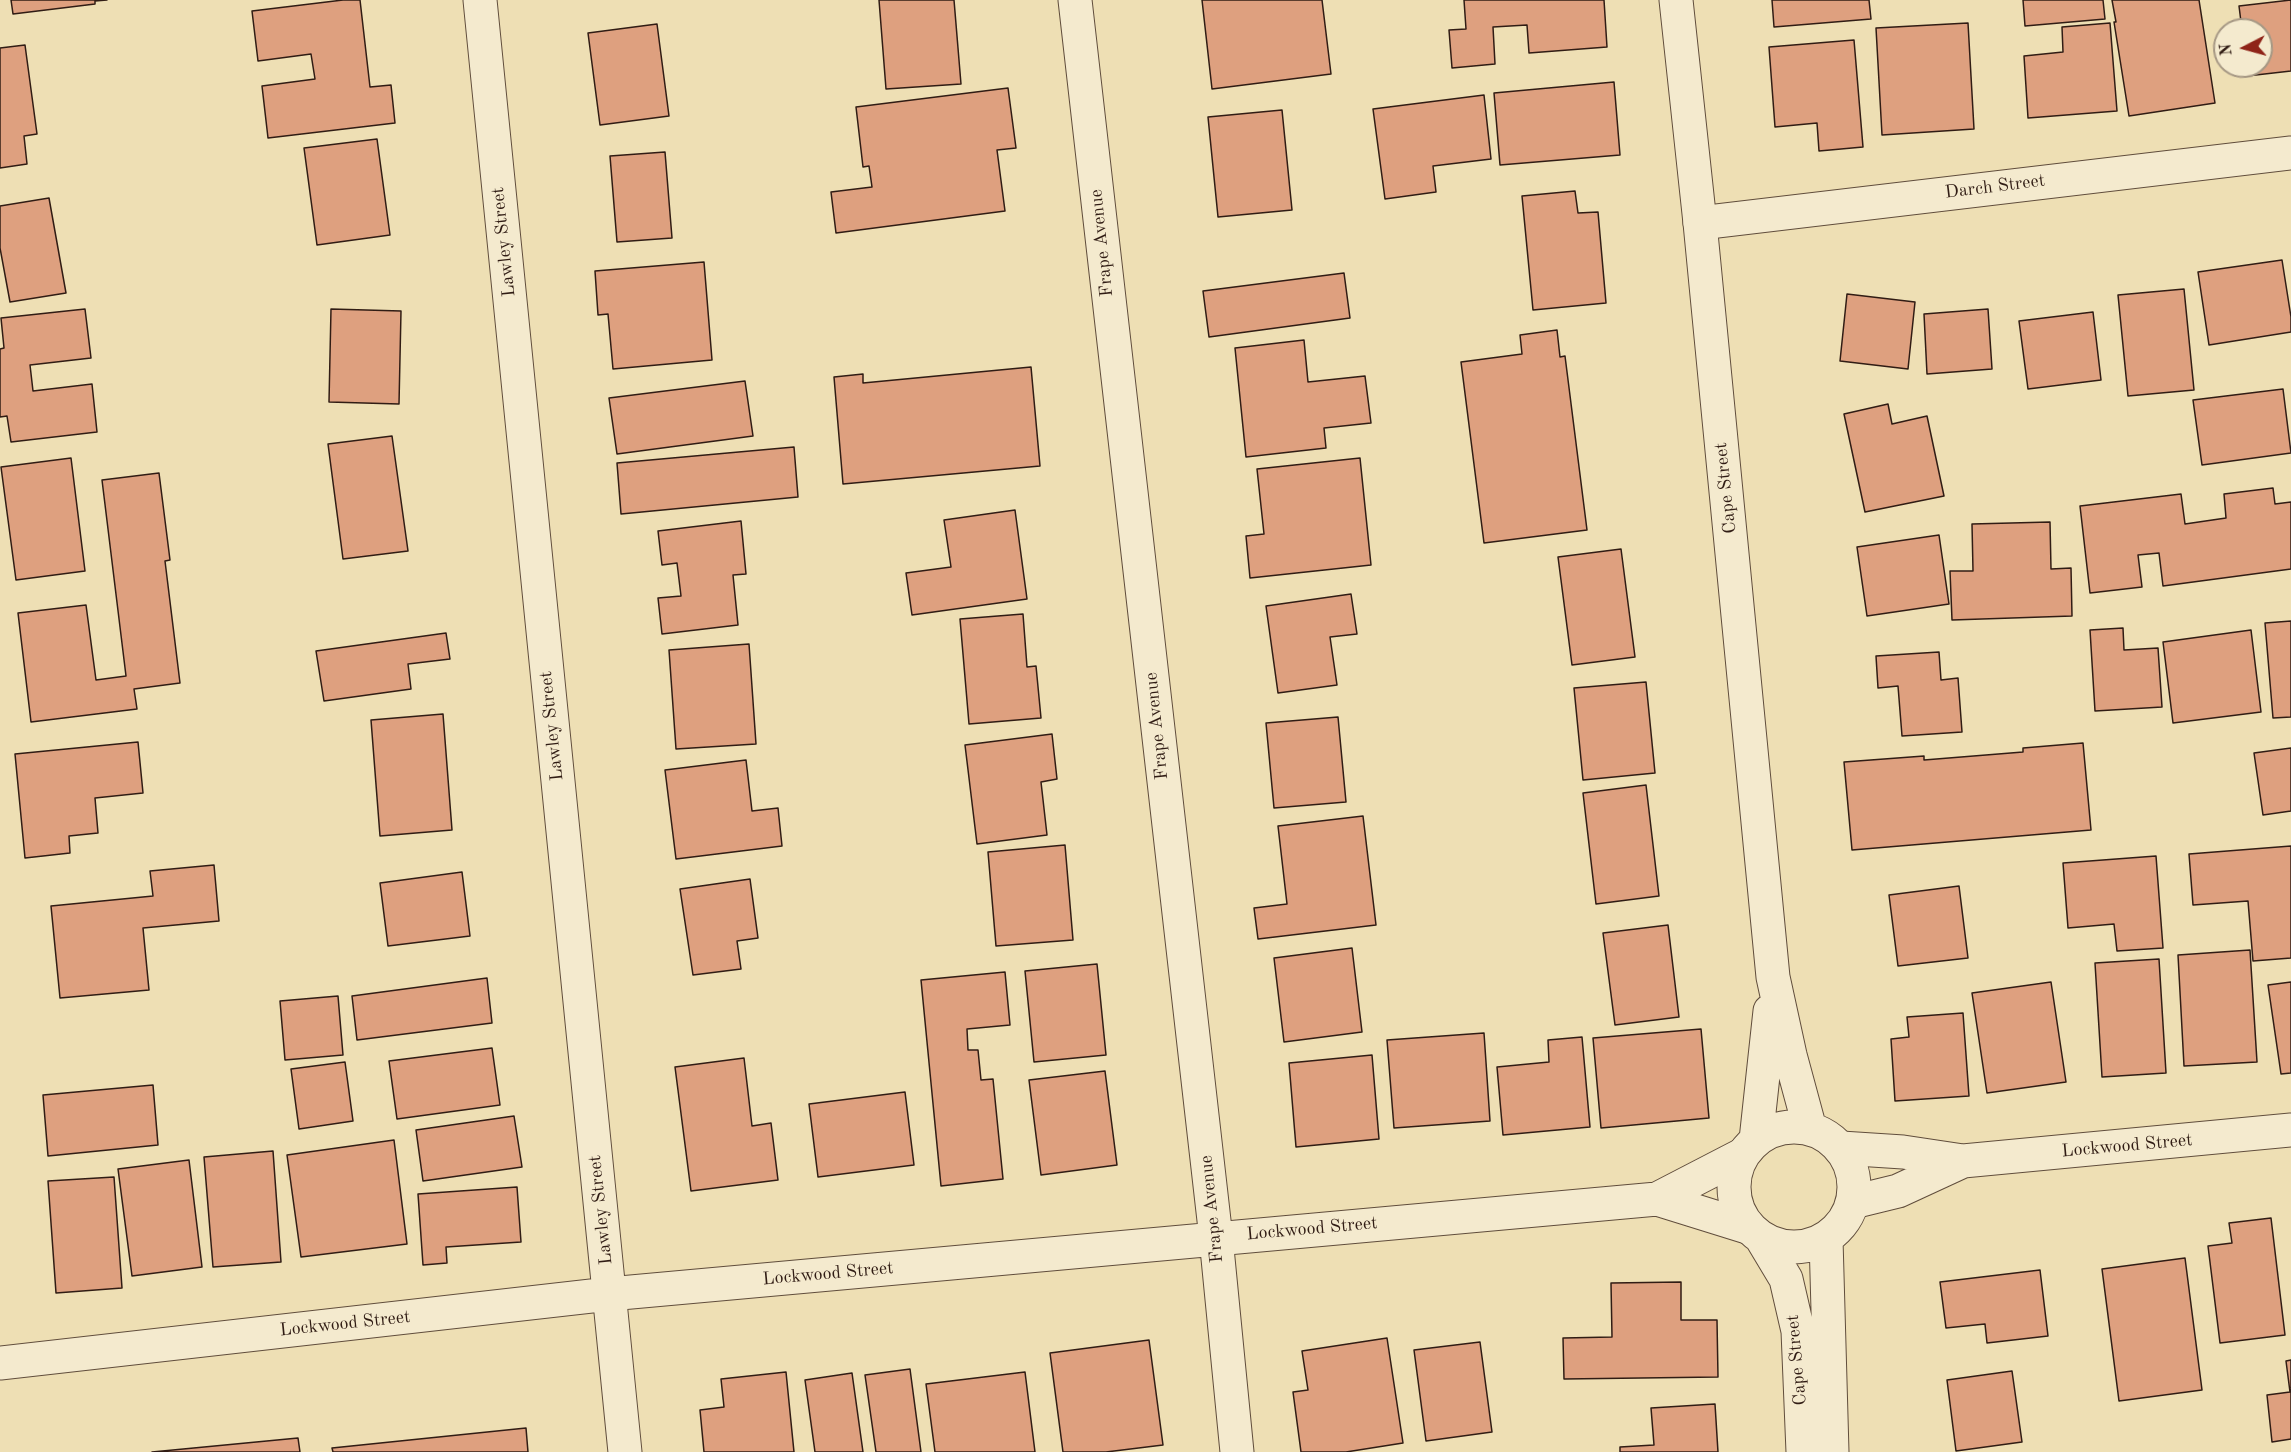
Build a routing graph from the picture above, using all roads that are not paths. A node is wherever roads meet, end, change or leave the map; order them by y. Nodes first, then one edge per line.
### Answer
1 (480, 0) edge
2 (1075, 0) edge
3 (1676, 0) edge
4 (2291, 153) edge
5 (1700, 223) junction
6 (1773, 977) junction
7 (1810, 1128) junction
8 (2291, 1130) edge
9 (1749, 1148) junction
10 (1841, 1149) junction
11 (1963, 1161) junction
12 (1657, 1198) junction
13 (1853, 1202) junction
14 (1755, 1233) junction
15 (1216, 1238) junction
16 (1826, 1239) junction
17 (609, 1294) junction
18 (0, 1364) edge
19 (625, 1452) edge
20 (1238, 1452) edge
21 (1803, 1452) edge
22 (1832, 1452) edge

1 - 17 street, Lawley Street
2 - 15 street, Frape Avenue
3 - 5 street, Cape Street
4 - 5 street, Darch Street
5 - 6 street, Cape Street
6 - 7 street, Cape Street
6 - 9 street, Cape Street
7 - 9 street
7 - 10 street
8 - 11 street, Lockwood Street
9 - 12 street, Lockwood Street
9 - 14 street
10 - 11 street, Lockwood Street
10 - 13 street
11 - 13 street, Lockwood Street
12 - 14 street, Lockwood Street
12 - 15 street, Lockwood Street
13 - 16 street
14 - 16 street
14 - 21 street, Cape Street
15 - 17 street, Lockwood Street
15 - 20 street, Frape Avenue
16 - 22 street, Cape Street
17 - 18 street, Lockwood Street
17 - 19 street, Lawley Street

